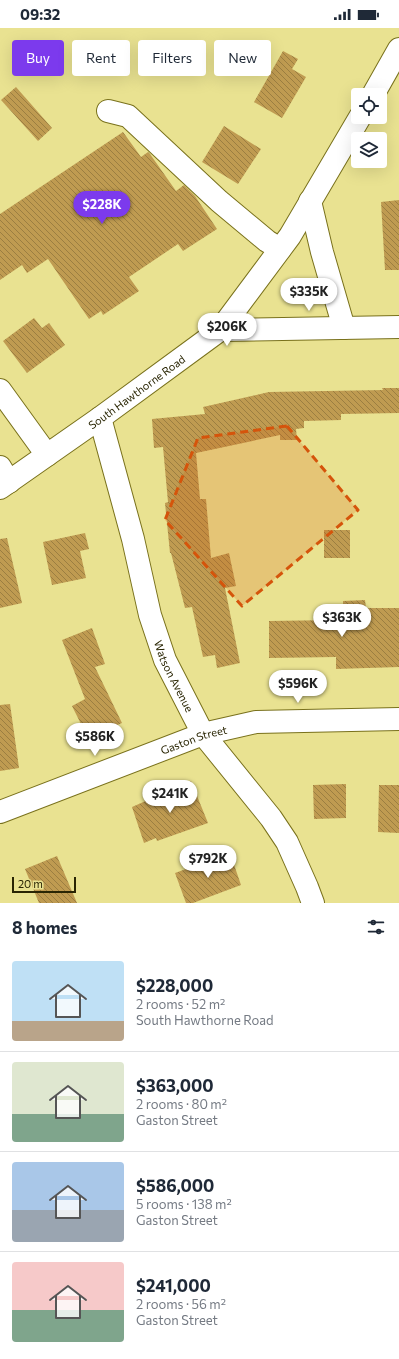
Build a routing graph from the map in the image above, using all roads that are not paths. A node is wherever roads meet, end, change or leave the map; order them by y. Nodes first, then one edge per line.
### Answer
1 (399, 49) edge
2 (377, 88) edge
3 (108, 111) dead end
4 (356, 124) edge
5 (310, 201) junction
6 (280, 249) junction
7 (399, 327) edge
8 (344, 328) junction
9 (220, 330) junction
10 (0, 390) edge
11 (100, 418) junction
12 (46, 455) junction
13 (3, 479) edge
14 (399, 719) edge
15 (203, 734) junction
16 (0, 812) edge
17 (313, 903) edge

1 - 2 street
3 - 6 street
4 - 5 street, South Hawthorne Road
5 - 6 street, South Hawthorne Road
5 - 8 street
6 - 9 street, South Hawthorne Road
7 - 8 street
8 - 9 street
9 - 11 street, South Hawthorne Road
10 - 12 street
11 - 12 street, South Hawthorne Road
11 - 15 street, Watson Avenue
12 - 13 street, South Hawthorne Road
14 - 15 street, Gaston Street
15 - 16 street, Gaston Street
15 - 17 street, Watson Avenue

